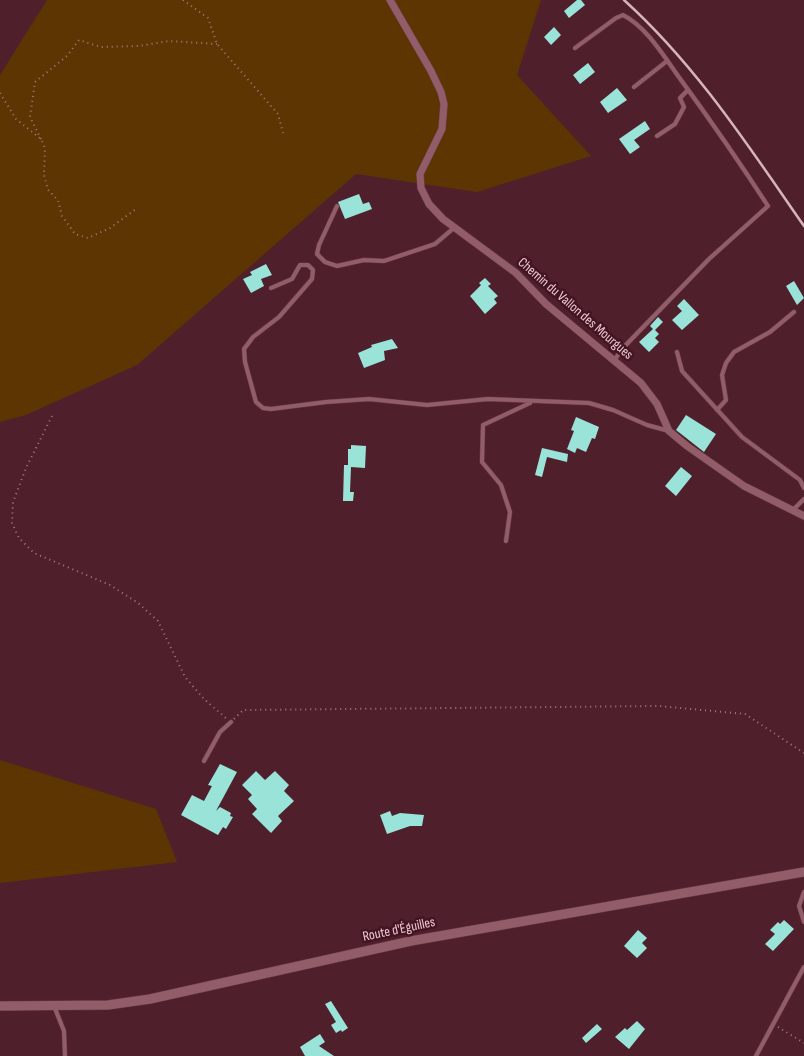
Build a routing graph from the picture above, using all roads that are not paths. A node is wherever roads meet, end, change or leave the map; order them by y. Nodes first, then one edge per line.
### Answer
1 (390, 0) edge
2 (575, 48) dead end
3 (667, 61) junction
4 (634, 88) dead end
5 (688, 90) junction
6 (657, 136) dead end
7 (337, 206) dead end
8 (455, 227) junction
9 (270, 288) dead end
10 (794, 312) dead end
11 (677, 352) dead end
12 (614, 361) junction
13 (532, 402) junction
14 (717, 410) junction
15 (669, 431) junction
16 (804, 488) edge
17 (804, 500) edge
18 (793, 510) junction
19 (804, 516) edge
20 (506, 541) dead end
21 (231, 722) road end
22 (204, 761) dead end
23 (804, 872) edge
24 (804, 892) edge
25 (804, 922) edge
26 (804, 966) edge
27 (0, 1006) edge
28 (54, 1006) junction
29 (65, 1056) edge
30 (756, 1056) edge

1 - 8 street, Chemin du Vallon des Mourgues
2 - 3 lane
3 - 4 lane
3 - 5 lane
5 - 6 lane
5 - 12 lane
7 - 8 lane
8 - 12 street, Chemin du Vallon des Mourgues
9 - 13 lane
10 - 14 lane
11 - 14 lane
12 - 15 street, Chemin du Vallon des Mourgues
13 - 15 lane
13 - 20 lane
14 - 16 lane
15 - 18 street, Chemin du Vallon des Mourgues
17 - 18 lane
18 - 19 street, Chemin du Vallon des Mourgues
21 - 22 lane
23 - 28 street, Route d'Éguilles
24 - 25 lane
26 - 30 lane
27 - 28 street, Route d'Éguilles
28 - 29 lane

